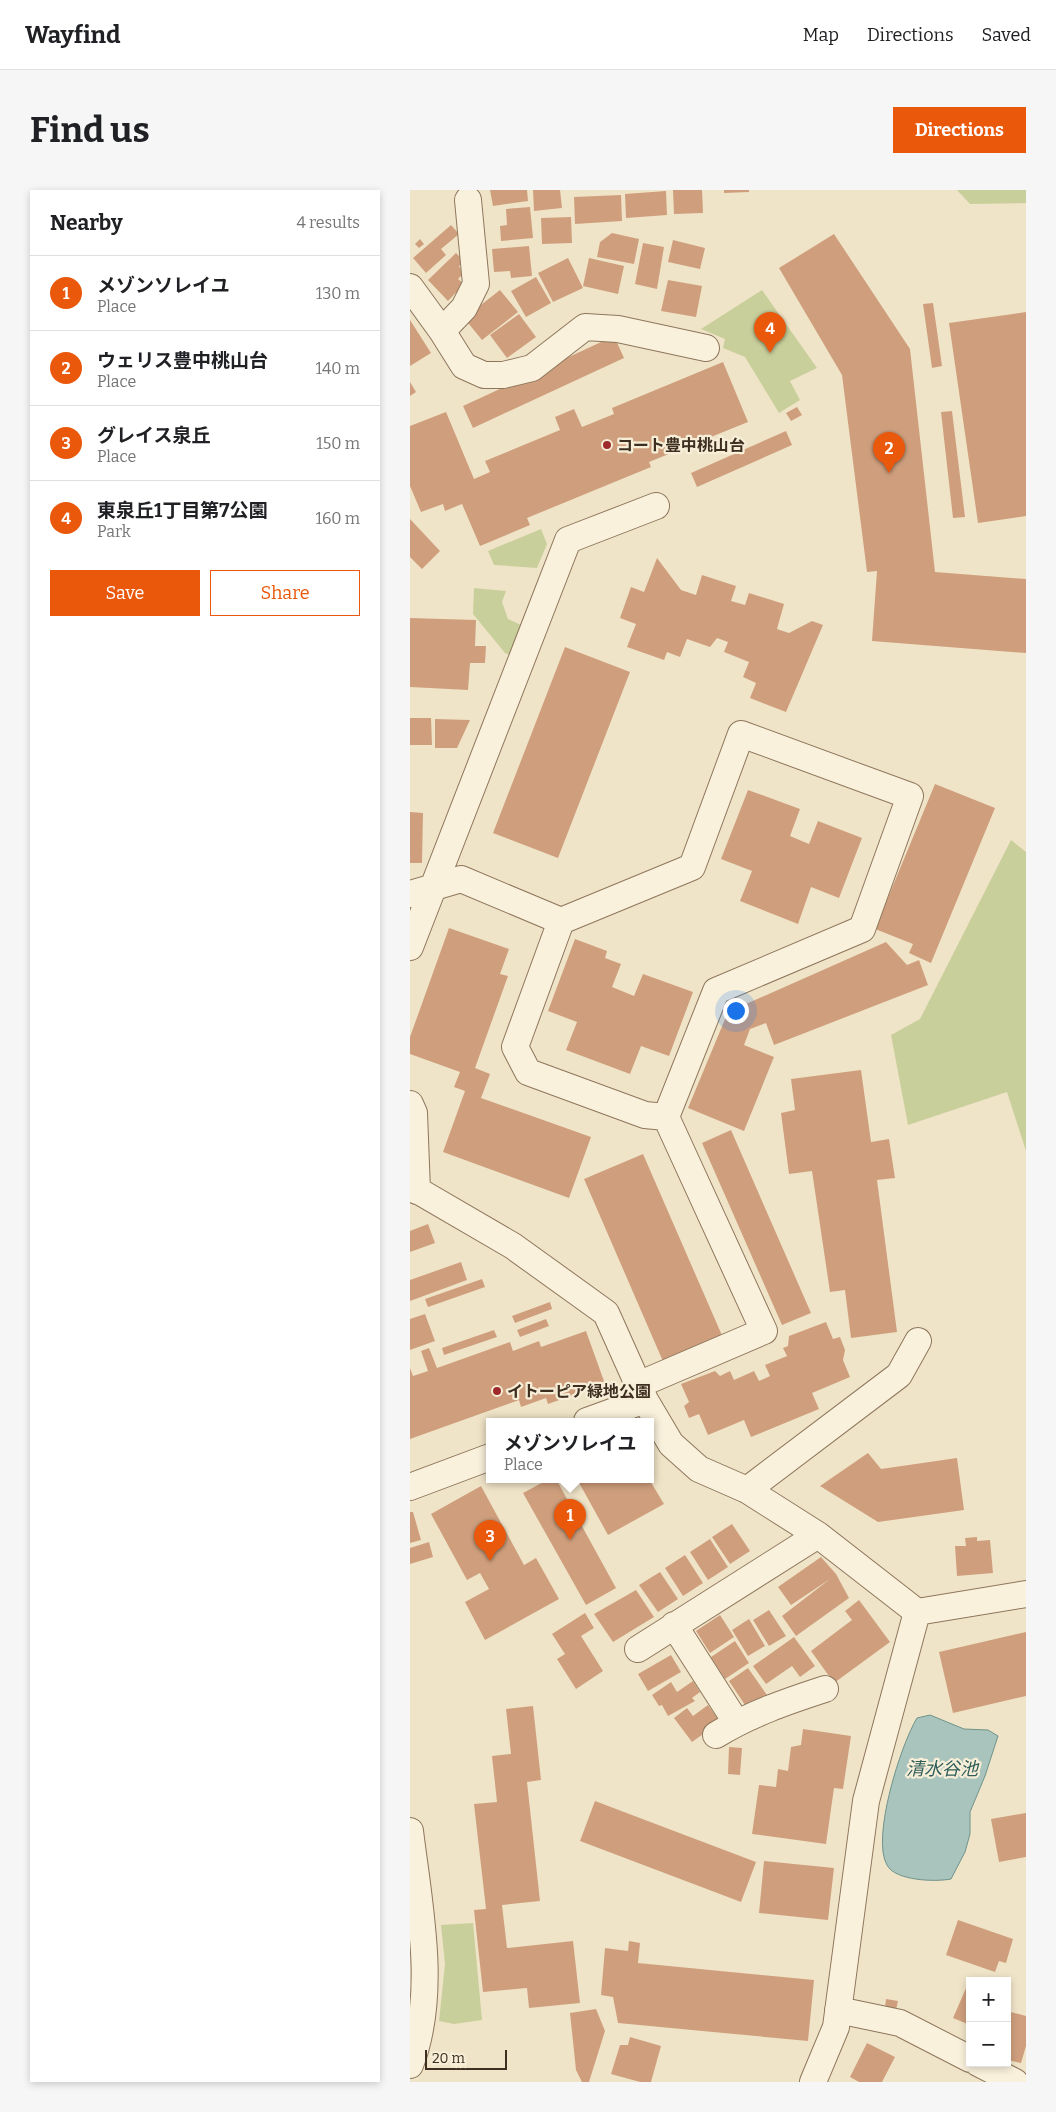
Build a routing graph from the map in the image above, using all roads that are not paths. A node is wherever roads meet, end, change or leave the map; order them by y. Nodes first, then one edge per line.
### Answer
1 (468, 200) dead end
2 (410, 287) edge
3 (442, 331) junction
4 (706, 348) dead end
5 (656, 506) dead end
6 (422, 891) edge
7 (561, 921) junction
8 (410, 947) edge
9 (410, 1104) edge
10 (666, 1117) junction
11 (414, 1189) edge
12 (918, 1340) dead end
13 (642, 1392) junction
14 (593, 1418) edge
15 (486, 1458) edge
16 (410, 1487) edge
17 (747, 1490) junction
18 (818, 1536) junction
19 (1026, 1594) edge
20 (917, 1612) junction
21 (674, 1625) junction
22 (638, 1649) dead end
23 (825, 1689) dead end
24 (410, 1831) edge
25 (838, 2010) junction
26 (966, 2057) edge
27 (410, 2065) edge
28 (986, 2067) edge
29 (813, 2082) edge
30 (1015, 2082) edge

1 - 3 street
2 - 3 street
3 - 4 street
5 - 6 street
6 - 7 street
6 - 8 street
7 - 10 street
7 - 10 street
9 - 11 street
10 - 13 street
11 - 13 street
12 - 17 street
13 - 14 street
13 - 17 street
15 - 16 street
17 - 18 street
18 - 20 street
18 - 21 street
19 - 20 street
20 - 25 street
21 - 22 street
21 - 23 street
24 - 27 street
25 - 26 street
25 - 29 street
28 - 30 street

